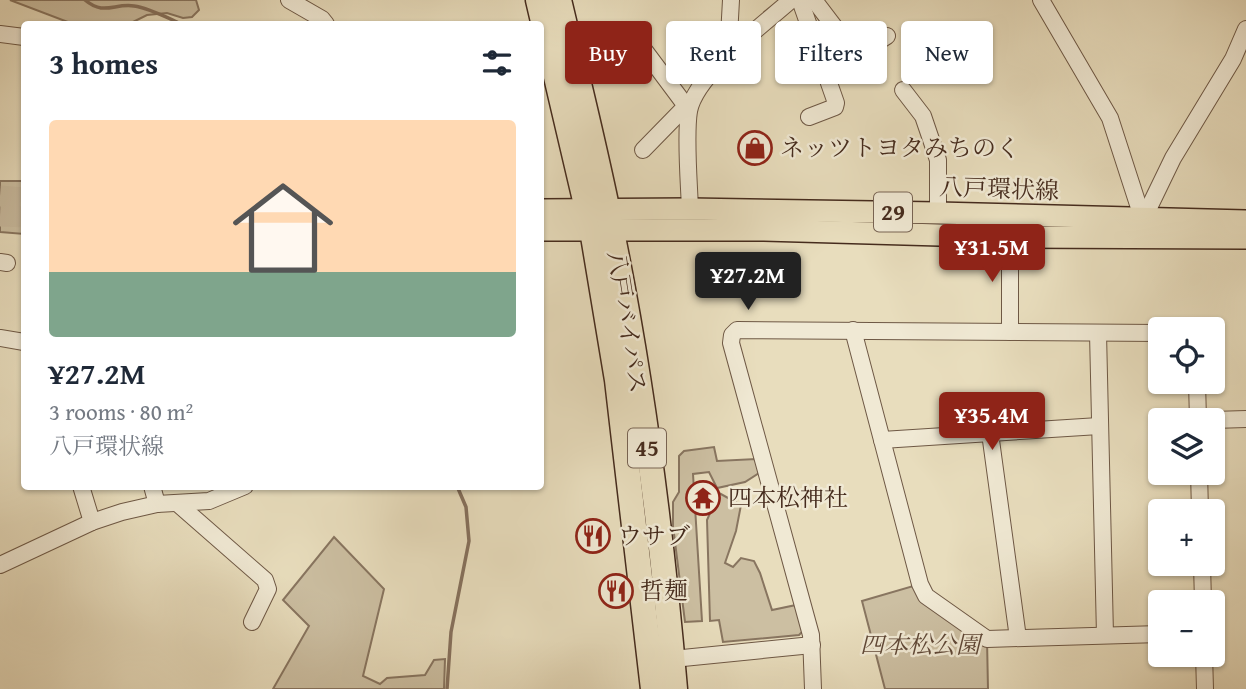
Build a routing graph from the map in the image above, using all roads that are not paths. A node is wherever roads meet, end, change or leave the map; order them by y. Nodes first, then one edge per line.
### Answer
1 (289, 0) edge
2 (538, 0) edge
3 (559, 0) edge
4 (731, 0) edge
5 (791, 0) edge
6 (800, 0) edge
7 (814, 0) edge
8 (1041, 0) edge
9 (324, 21) edge
10 (544, 21) edge
11 (730, 21) edge
12 (830, 21) edge
13 (544, 22) edge
14 (761, 26) edge
15 (1246, 29) edge
16 (0, 34) edge
17 (21, 40) edge
18 (652, 61) edge
19 (704, 84) edge
20 (903, 90) dead end
21 (688, 108) junction
22 (809, 117) dead end
23 (643, 150) dead end
24 (690, 209) junction
25 (544, 210) edge
26 (938, 213) junction
27 (599, 219) junction
28 (1143, 220) junction
29 (1246, 221) edge
30 (544, 229) edge
31 (1010, 237) junction
32 (1246, 238) edge
33 (853, 330) junction
34 (1010, 332) junction
35 (1098, 333) junction
36 (1148, 333) edge
37 (0, 338) edge
38 (21, 342) edge
39 (1246, 419) edge
40 (1225, 420) edge
41 (1099, 426) junction
42 (990, 433) junction
43 (882, 440) junction
44 (82, 490) edge
45 (153, 490) edge
46 (233, 490) edge
47 (177, 503) junction
48 (157, 504) junction
49 (92, 522) junction
50 (0, 565) edge
51 (253, 622) dead end
52 (1148, 634) edge
53 (1105, 635) junction
54 (1018, 638) junction
55 (812, 645) junction
56 (673, 659) junction
57 (1204, 667) edge
58 (653, 689) edge
59 (676, 689) edge
60 (813, 689) edge
61 (1205, 689) edge

1 - 9 street
2 - 10 highway, 八戸バイパス / 45
3 - 27 highway, 八戸バイパス / 45
4 - 11 street
5 - 14 street
6 - 22 street
7 - 12 street
8 - 28 street
13 - 27 highway, 八戸バイパス / 45
15 - 28 street
16 - 17 street
18 - 21 street
19 - 21 street
20 - 26 street
21 - 23 street
21 - 24 street
24 - 26 main road, 八戸環状線 / 29
24 - 27 main road, 八戸環状線 / 29
25 - 27 main road, 八戸環状線 / 29
26 - 28 main road, 八戸環状線 / 29
27 - 30 main road, 八戸環状線 / 29
27 - 31 main road, 八戸環状線 / 29
27 - 56 highway, 八戸バイパス / 45
27 - 58 highway, 八戸バイパス / 45
28 - 29 main road, 八戸環状線 / 29
31 - 32 main road, 八戸環状線 / 29
31 - 34 street
33 - 34 street
33 - 43 street
33 - 55 street
34 - 35 street
35 - 36 street
35 - 41 street
37 - 38 street
39 - 40 street
41 - 42 street
41 - 53 street
42 - 43 street
42 - 54 street
43 - 54 street
44 - 49 street
45 - 48 street
46 - 47 street
47 - 48 street
47 - 51 street
48 - 49 street
49 - 50 street
52 - 53 street
53 - 54 street
55 - 56 street
55 - 60 street
56 - 59 highway, 八戸バイパス / 45
57 - 61 street

